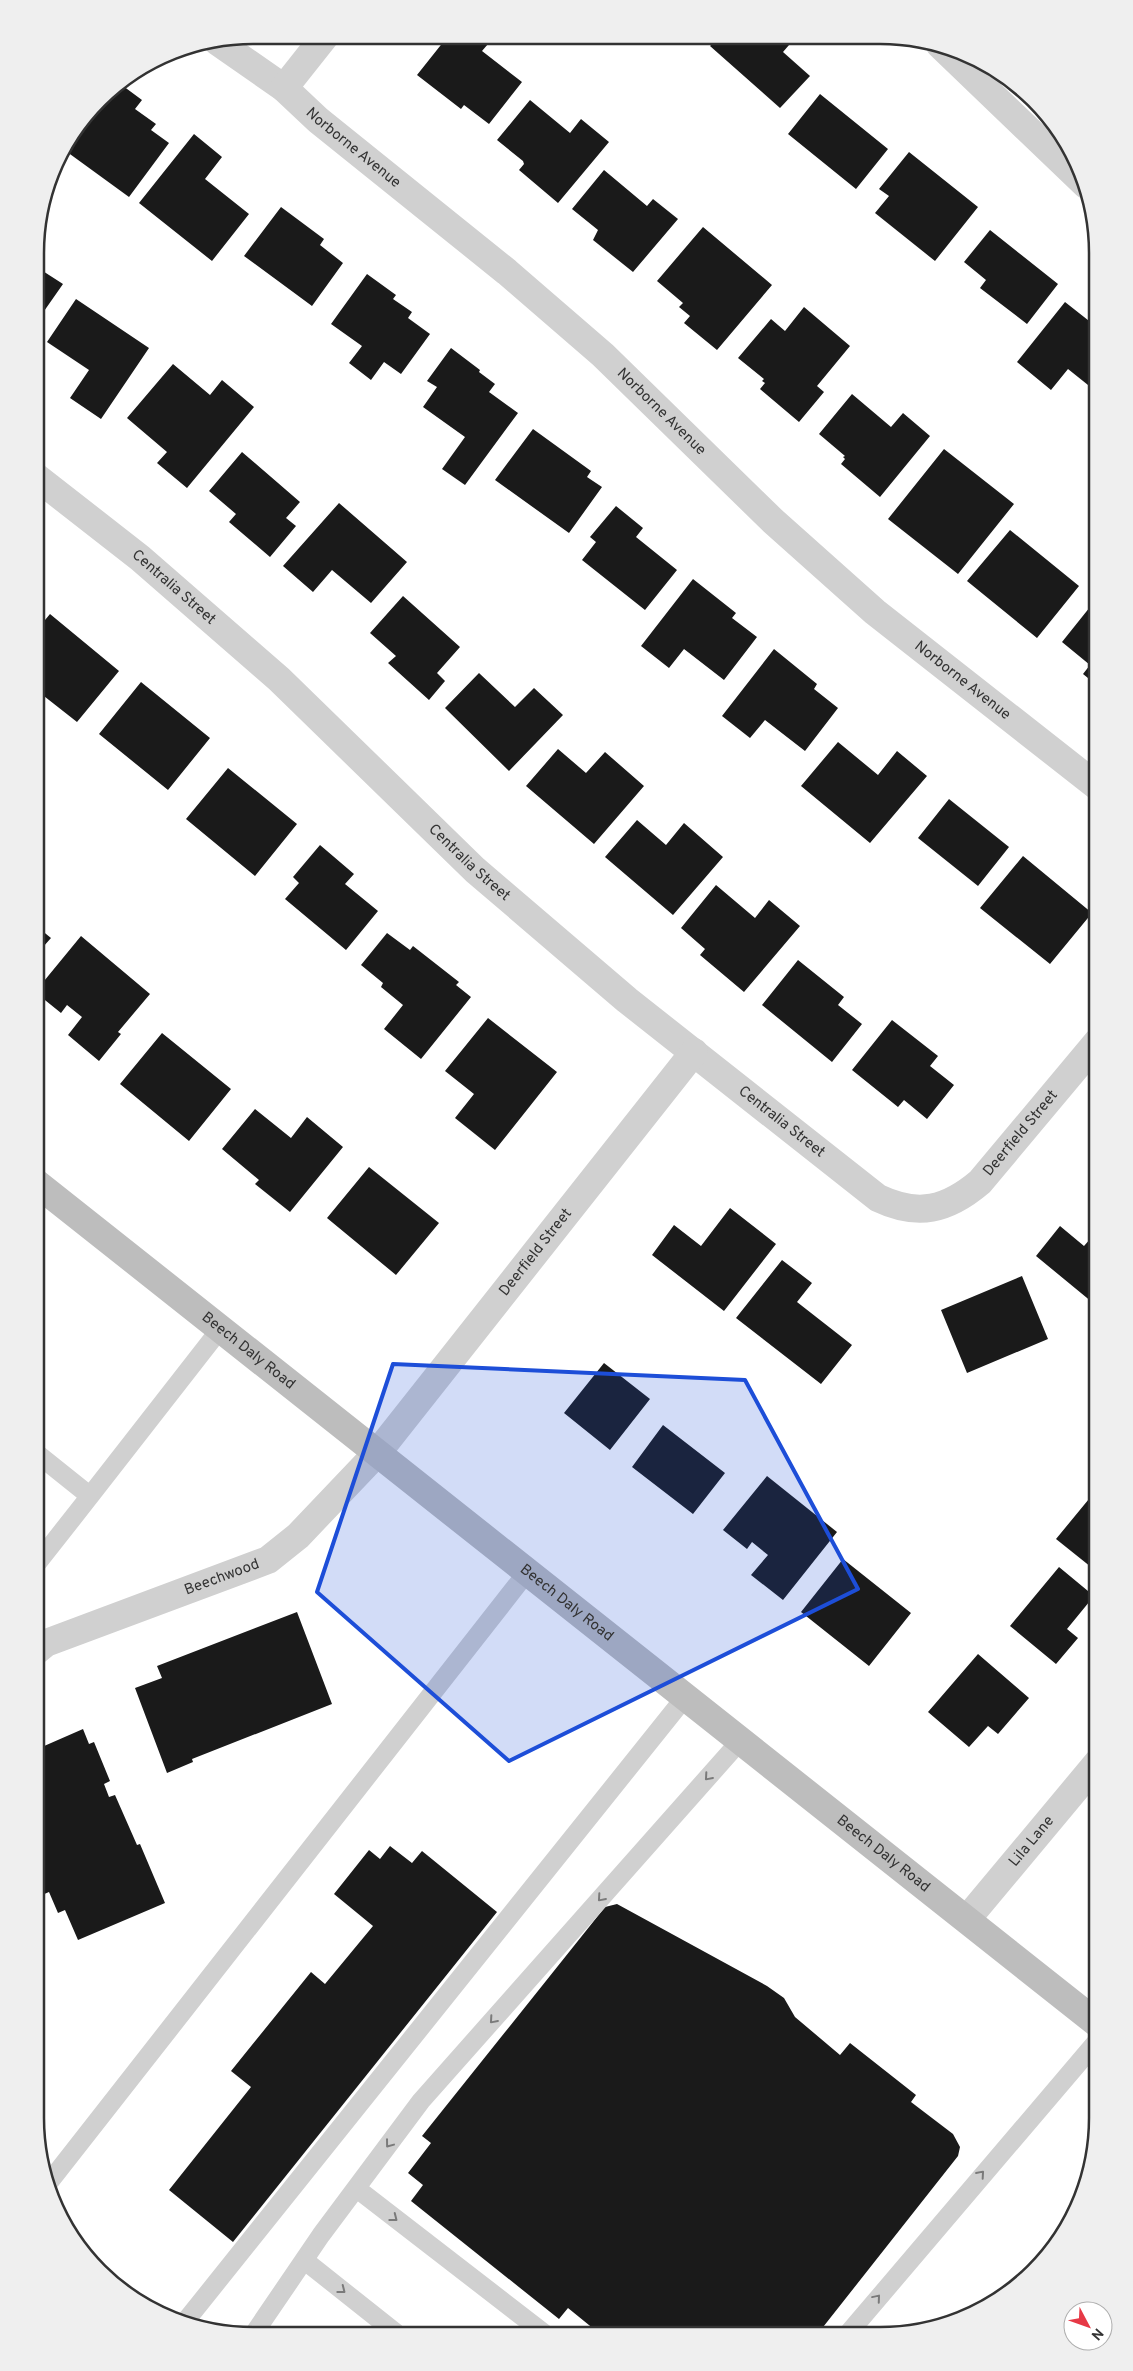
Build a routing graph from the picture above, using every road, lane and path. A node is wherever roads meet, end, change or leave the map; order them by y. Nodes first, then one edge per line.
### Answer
1 (320, 44) edge
2 (224, 46) edge
3 (953, 57) edge
4 (284, 88) junction
5 (1073, 172) edge
6 (44, 483) edge
7 (1089, 780) edge
8 (694, 1052) junction
9 (1089, 1052) edge
10 (44, 1189) edge
11 (930, 1208) joint
12 (220, 1328) junction
13 (378, 1452) junction
14 (44, 1459) edge
15 (90, 1496) junction
16 (44, 1555) edge
17 (528, 1571) junction
18 (44, 1644) edge
19 (686, 1696) junction
20 (741, 1740) junction
21 (1089, 1773) edge
22 (967, 1920) junction
23 (1089, 2017) edge
24 (1089, 2051) edge
25 (53, 2178) edge
26 (356, 2188) junction
27 (304, 2260) junction
28 (189, 2317) edge
29 (258, 2327) edge
30 (388, 2327) edge
31 (536, 2327) edge
32 (854, 2327) edge

1 - 4 street
2 - 4 street, Norborne Avenue
3 - 5 street
4 - 7 street, Norborne Avenue
6 - 8 street, Centralia Street
8 - 11 street, Centralia Street
8 - 13 street, Deerfield Street
9 - 11 street, Deerfield Street
10 - 12 main road, Beech Daly Road
12 - 13 main road, Beech Daly Road
12 - 15 lane
13 - 17 main road, Beech Daly Road
13 - 18 street, Beechwood
14 - 15 lane
15 - 16 lane
17 - 19 main road, Beech Daly Road
17 - 25 lane
19 - 20 main road, Beech Daly Road
19 - 28 lane
20 - 22 main road, Beech Daly Road
20 -> 26 lane
21 - 22 street, Lila Lane
22 - 23 main road, Beech Daly Road
32 -> 24 lane
26 - 27 lane
26 -> 31 lane
27 - 29 lane
27 -> 30 lane

